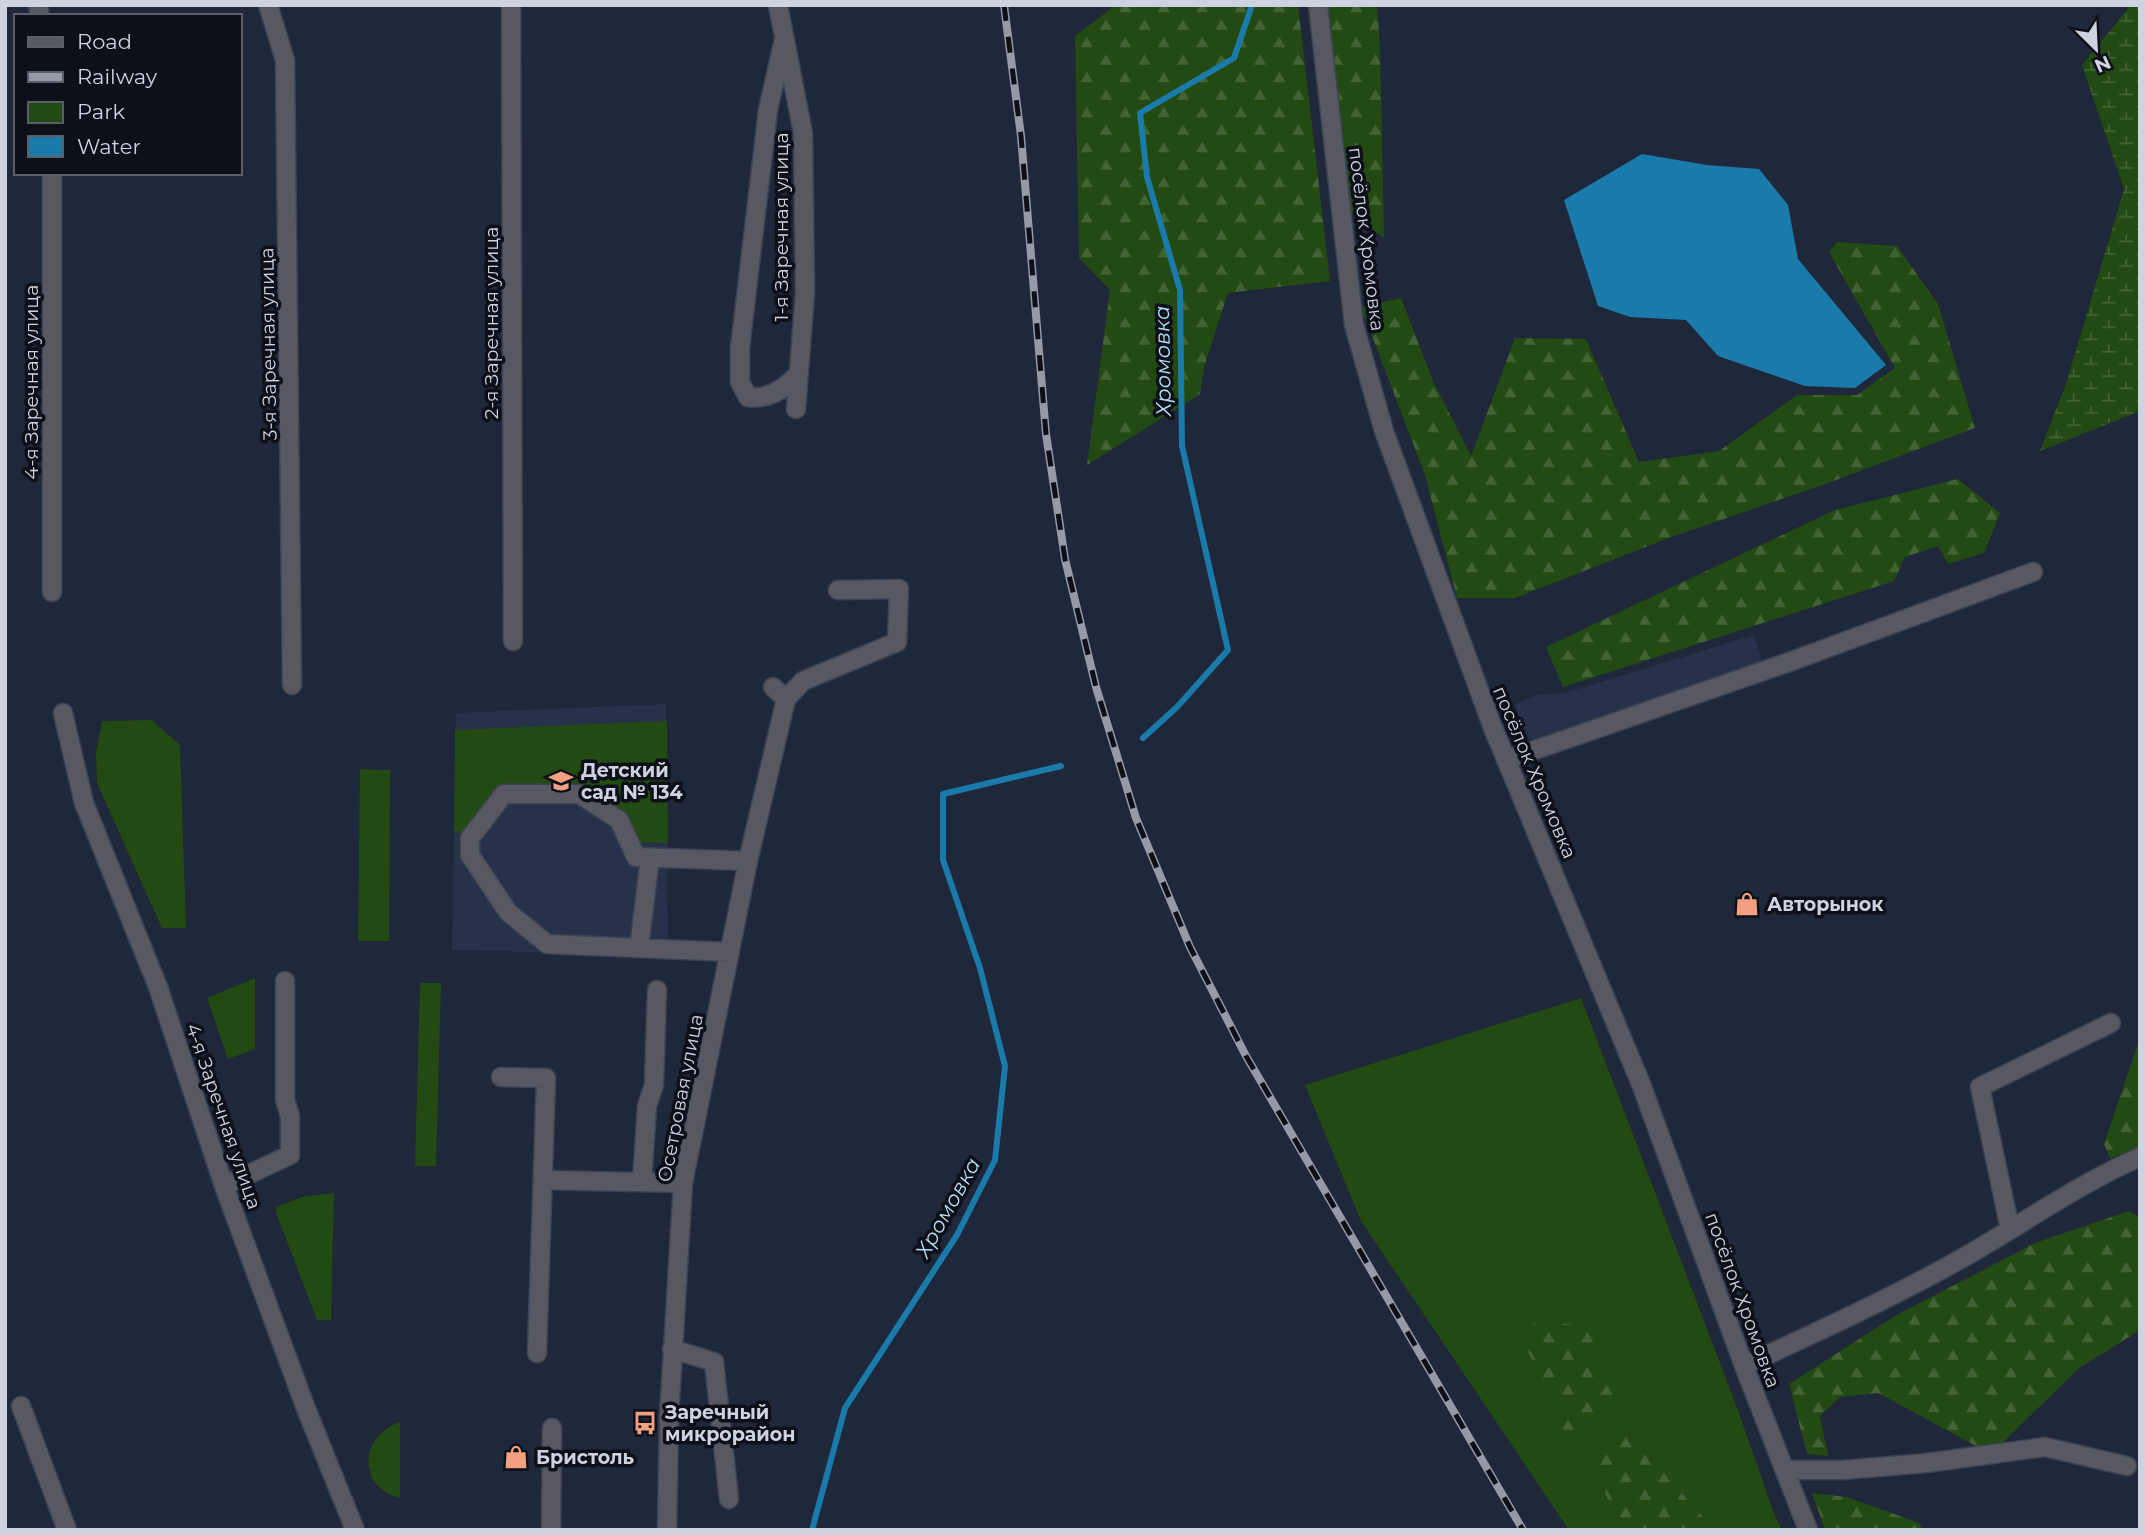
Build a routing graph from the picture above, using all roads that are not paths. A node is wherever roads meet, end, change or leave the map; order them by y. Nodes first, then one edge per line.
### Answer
1 (268, 5) edge
2 (511, 5) edge
3 (778, 5) edge
4 (1318, 5) edge
5 (784, 39) junction
6 (52, 175) edge
7 (799, 373) junction
8 (796, 409) dead end
9 (2033, 572) dead end
10 (838, 590) dead end
11 (52, 592) dead end
12 (513, 641) dead end
13 (292, 685) dead end
14 (63, 713) dead end
15 (1506, 760) junction
16 (650, 858) junction
17 (748, 861) junction
18 (639, 948) junction
19 (730, 953) junction
20 (285, 981) dead end
21 (657, 990) dead end
22 (2111, 1023) dead end
23 (501, 1077) dead end
24 (2140, 1157) edge
25 (543, 1180) junction
26 (642, 1182) junction
27 (683, 1183) junction
28 (224, 1186) junction
29 (2010, 1229) junction
30 (672, 1349) junction
31 (537, 1353) dead end
32 (1744, 1366) junction
33 (21, 1406) dead end
34 (552, 1428) dead end
35 (2127, 1466) dead end
36 (1786, 1470) junction
37 (729, 1499) dead end
38 (67, 1530) edge
39 (355, 1530) edge
40 (551, 1530) edge
41 (667, 1530) edge
42 (1808, 1530) edge

1 - 13 street, 3-я Заречная улица
2 - 12 street, 2-я Заречная улица
3 - 5 street, 1-я Заречная улица
4 - 15 street, посёлок Хромовка
5 - 7 street, 1-я Заречная улица
5 - 7 street
6 - 11 street, 4-я Заречная улица
7 - 8 street, 1-я Заречная улица
9 - 15 street
10 - 17 street, Осетровая улица
14 - 28 street, 4-я Заречная улица
15 - 32 street, посёлок Хромовка
16 - 17 street
16 - 18 street
16 - 18 street
17 - 19 street, Осетровая улица
18 - 19 street
19 - 27 street, Осетровая улица
20 - 28 street
21 - 26 street
22 - 29 street
23 - 25 street
24 - 29 street
25 - 26 street
25 - 31 street
26 - 27 street
27 - 30 street, Осетровая улица
28 - 39 street, 4-я Заречная улица
29 - 32 street
30 - 37 street
30 - 41 street, Осетровая улица
32 - 36 street, посёлок Хромовка
33 - 38 street
34 - 40 street
35 - 36 street
36 - 42 street, посёлок Хромовка

